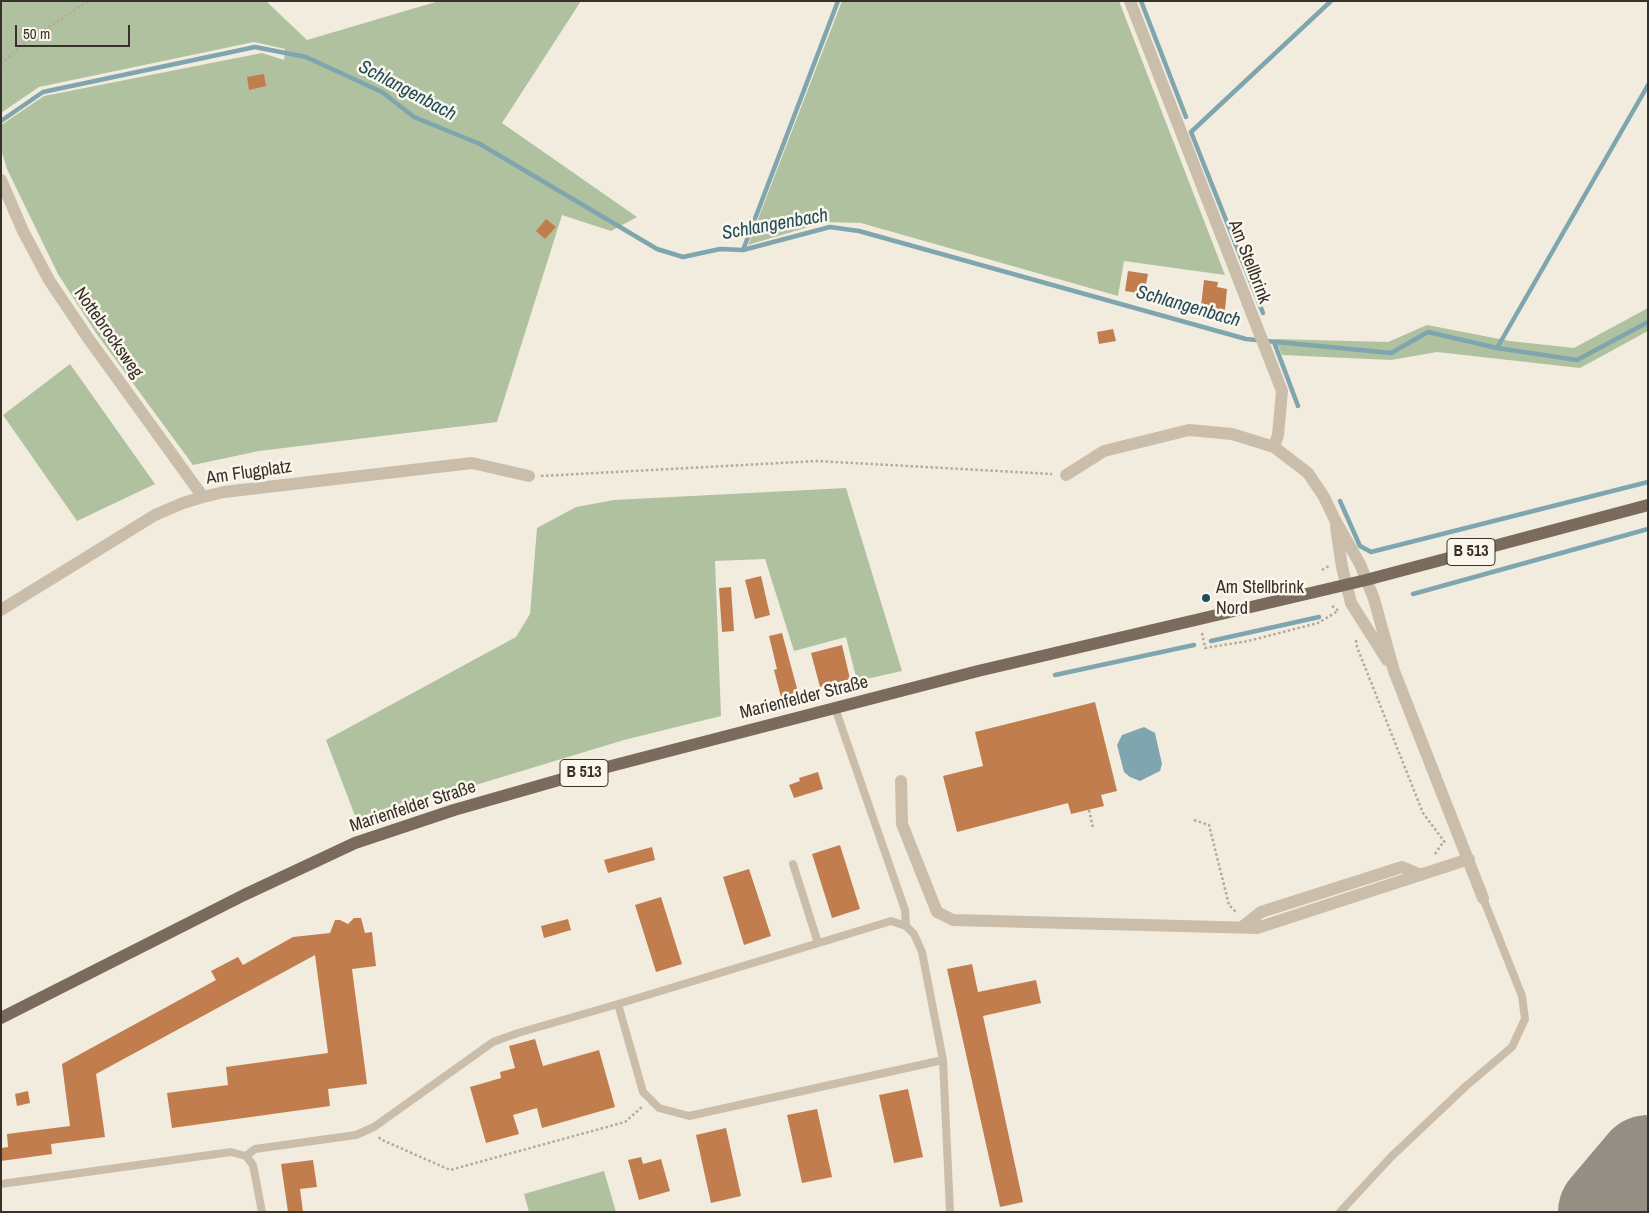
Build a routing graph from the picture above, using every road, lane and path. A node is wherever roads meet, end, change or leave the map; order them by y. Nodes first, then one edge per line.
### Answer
1 (88, 1) edge
2 (1130, 1) edge
3 (1, 64) edge
4 (1, 180) edge
5 (1274, 447) junction
6 (1066, 475) joint
7 (530, 476) joint
8 (203, 496) junction
9 (1648, 505) edge
10 (1335, 520) junction
11 (1366, 580) junction
12 (1346, 585) junction
13 (1332, 606) dead end
14 (1, 610) edge
15 (1338, 610) junction
16 (1343, 614) dead end
17 (1198, 620) junction
18 (1356, 638) dead end
19 (1394, 671) junction
20 (836, 708) junction
21 (901, 781) dead end
22 (1089, 810) dead end
23 (1194, 820) dead end
24 (1093, 828) dead end
25 (1444, 842) junction
26 (1435, 854) dead end
27 (1464, 861) junction
28 (793, 864) dead end
29 (1483, 898) joint
30 (1237, 913) dead end
31 (906, 926) junction
32 (818, 943) junction
33 (618, 1004) junction
34 (1, 1018) edge
35 (943, 1060) junction
36 (650, 1099) junction
37 (375, 1126) junction
38 (246, 1156) junction
39 (1, 1184) edge
40 (262, 1212) edge
41 (950, 1212) edge
42 (1340, 1212) edge

1 - 3 path
2 - 5 street, Am Stellbrink
4 - 8 street, Nottebrocksweg
5 - 6 street
5 - 10 street
6 - 7 path
7 - 8 street, Am Flugplatz
8 - 14 street, Am Flugplatz
9 - 11 main road, Marienfelder Straße / B 513
10 - 11 street
10 - 12 street
11 - 12 main road, Marienfelder Straße / B 513
11 - 19 street
12 - 17 main road, Marienfelder Straße / B 513
12 - 19 street
13 - 15 path
15 - 16 path
15 - 17 path
17 - 20 main road, Marienfelder Straße / B 513
18 - 25 path
19 - 27 street
20 - 31 lane
20 - 34 main road, Marienfelder Straße / B 513
21 - 27 street
22 - 24 path
23 - 30 path
25 - 26 path
25 - 27 path
27 - 29 street
28 - 32 lane
29 - 42 lane
31 - 32 lane
31 - 35 lane
32 - 33 lane
33 - 36 lane
33 - 37 lane
35 - 36 lane
35 - 41 lane
36 - 37 path
37 - 38 lane
38 - 39 lane
38 - 40 lane

